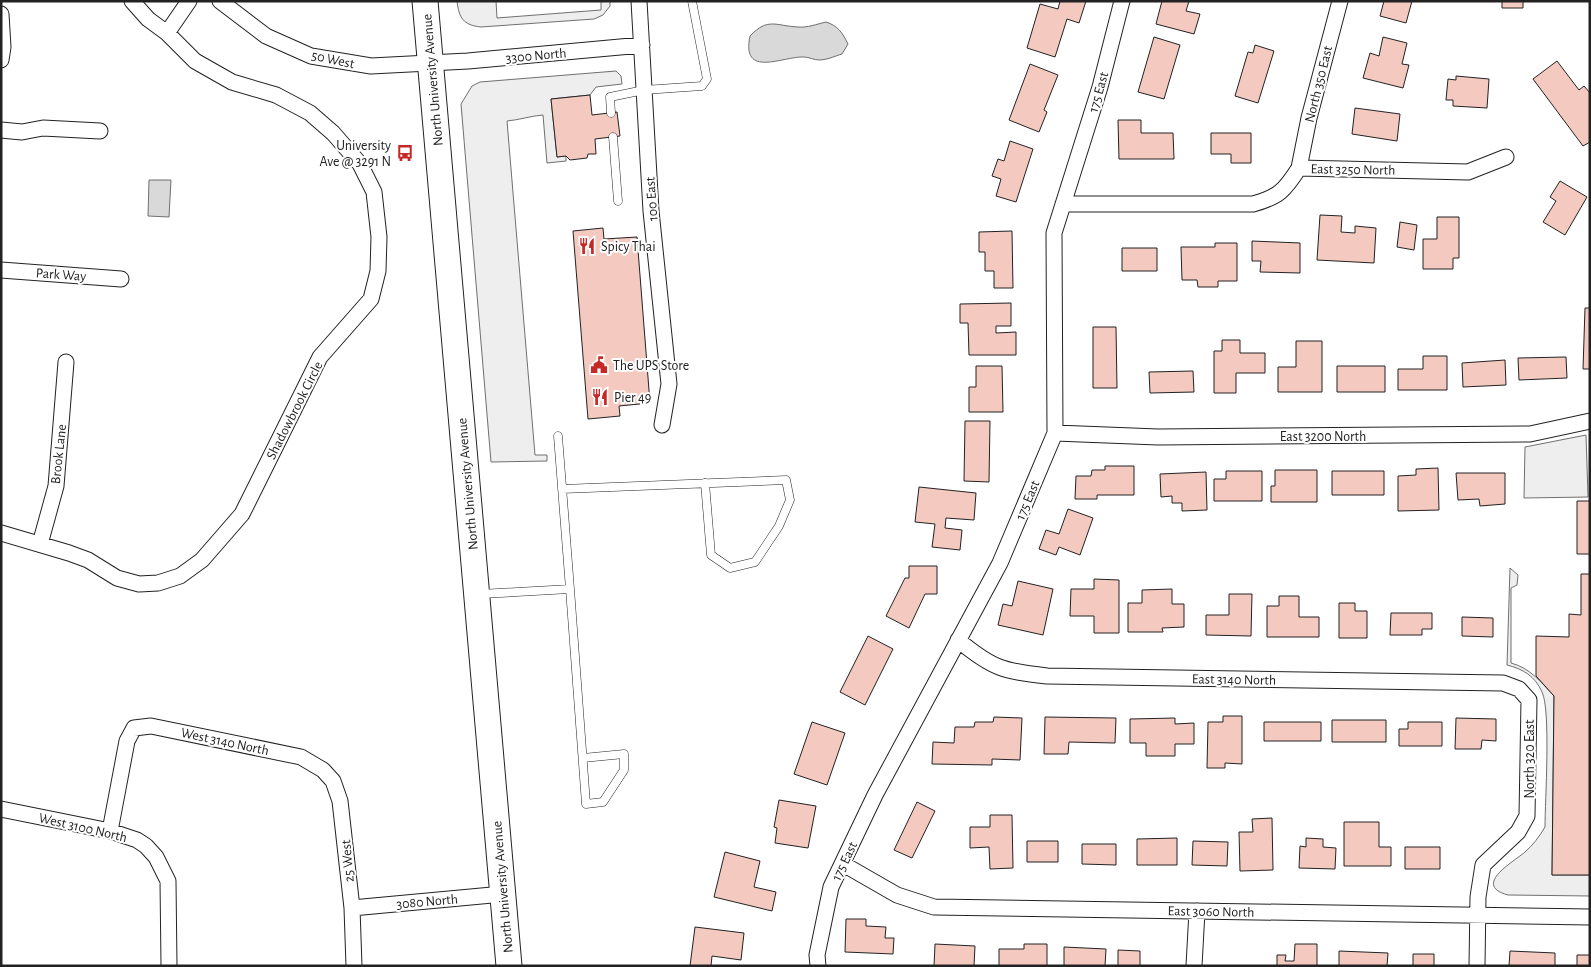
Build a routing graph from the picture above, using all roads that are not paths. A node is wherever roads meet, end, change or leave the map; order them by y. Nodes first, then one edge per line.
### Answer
1 (132, 1) edge
2 (189, 1) edge
3 (220, 1) edge
4 (425, 1) edge
5 (639, 1) edge
6 (692, 1) edge
7 (1122, 1) edge
8 (1340, 1) edge
9 (1, 14) edge
10 (167, 33) junction
11 (642, 45) junction
12 (1, 60) edge
13 (431, 62) junction
14 (644, 90) junction
15 (611, 113) dead end
16 (1, 130) edge
17 (100, 131) dead end
18 (613, 137) dead end
19 (1506, 157) dead end
20 (1299, 168) junction
21 (618, 201) dead end
22 (1063, 204) junction
23 (1, 270) edge
24 (120, 279) dead end
25 (66, 362) dead end
26 (1590, 421) edge
27 (662, 425) dead end
28 (1056, 433) junction
29 (558, 436) dead end
30 (705, 483) junction
31 (562, 489) junction
32 (1, 533) edge
33 (40, 544) junction
34 (570, 589) junction
35 (476, 594) junction
36 (958, 640) junction
37 (1519, 689) joint
38 (583, 758) junction
39 (316, 764) joint
40 (1, 808) edge
41 (110, 831) junction
42 (843, 864) junction
43 (503, 894) junction
44 (352, 908) junction
45 (1197, 911) junction
46 (1477, 917) junction
47 (1590, 918) edge
48 (169, 966) edge
49 (354, 966) edge
50 (509, 966) edge
51 (818, 966) edge
52 (1194, 966) edge
53 (1477, 966) edge

1 - 10 street, Shadowbrook Circle
2 - 10 street
3 - 13 street, 50 West
4 - 13 highway, North University Avenue
5 - 11 street, 100 East
6 - 14 lane
7 - 22 street, 175 East
8 - 20 street, North 350 East
9 - 12 street
10 - 33 street, Shadowbrook Circle
11 - 13 street, 3300 North
11 - 14 street, 100 East
13 - 35 highway, North University Avenue
14 - 15 lane
14 - 27 street, 100 East
16 - 17 street
18 - 21 lane
19 - 20 street, East 3250 North
20 - 22 street, East 3250 North
22 - 28 street, 175 East
23 - 24 street, Park Way
25 - 33 street, Brook Lane
26 - 28 street, East 3200 North
28 - 36 street, 175 East
29 - 31 lane
30 - 30 lane
30 - 31 lane
31 - 34 lane
32 - 33 street, Shadowbrook Circle
34 - 35 lane
34 - 38 lane
35 - 43 highway, North University Avenue
36 - 37 street, East 3140 North
36 - 42 street, 175 East
37 - 46 street, North 320 East
38 - 38 lane
39 - 41 street, West 3140 North
39 - 44 street, 25 West
40 - 41 street, West 3100 North
41 - 48 street, West 3100 North
42 - 45 street, East 3060 North
42 - 51 street, 175 East
43 - 44 street, 3080 North
43 - 50 highway, North University Avenue
44 - 49 street, 25 West
45 - 46 street, East 3060 North
45 - 52 street
46 - 47 street, East 3060 North
46 - 53 street, North 320 East

